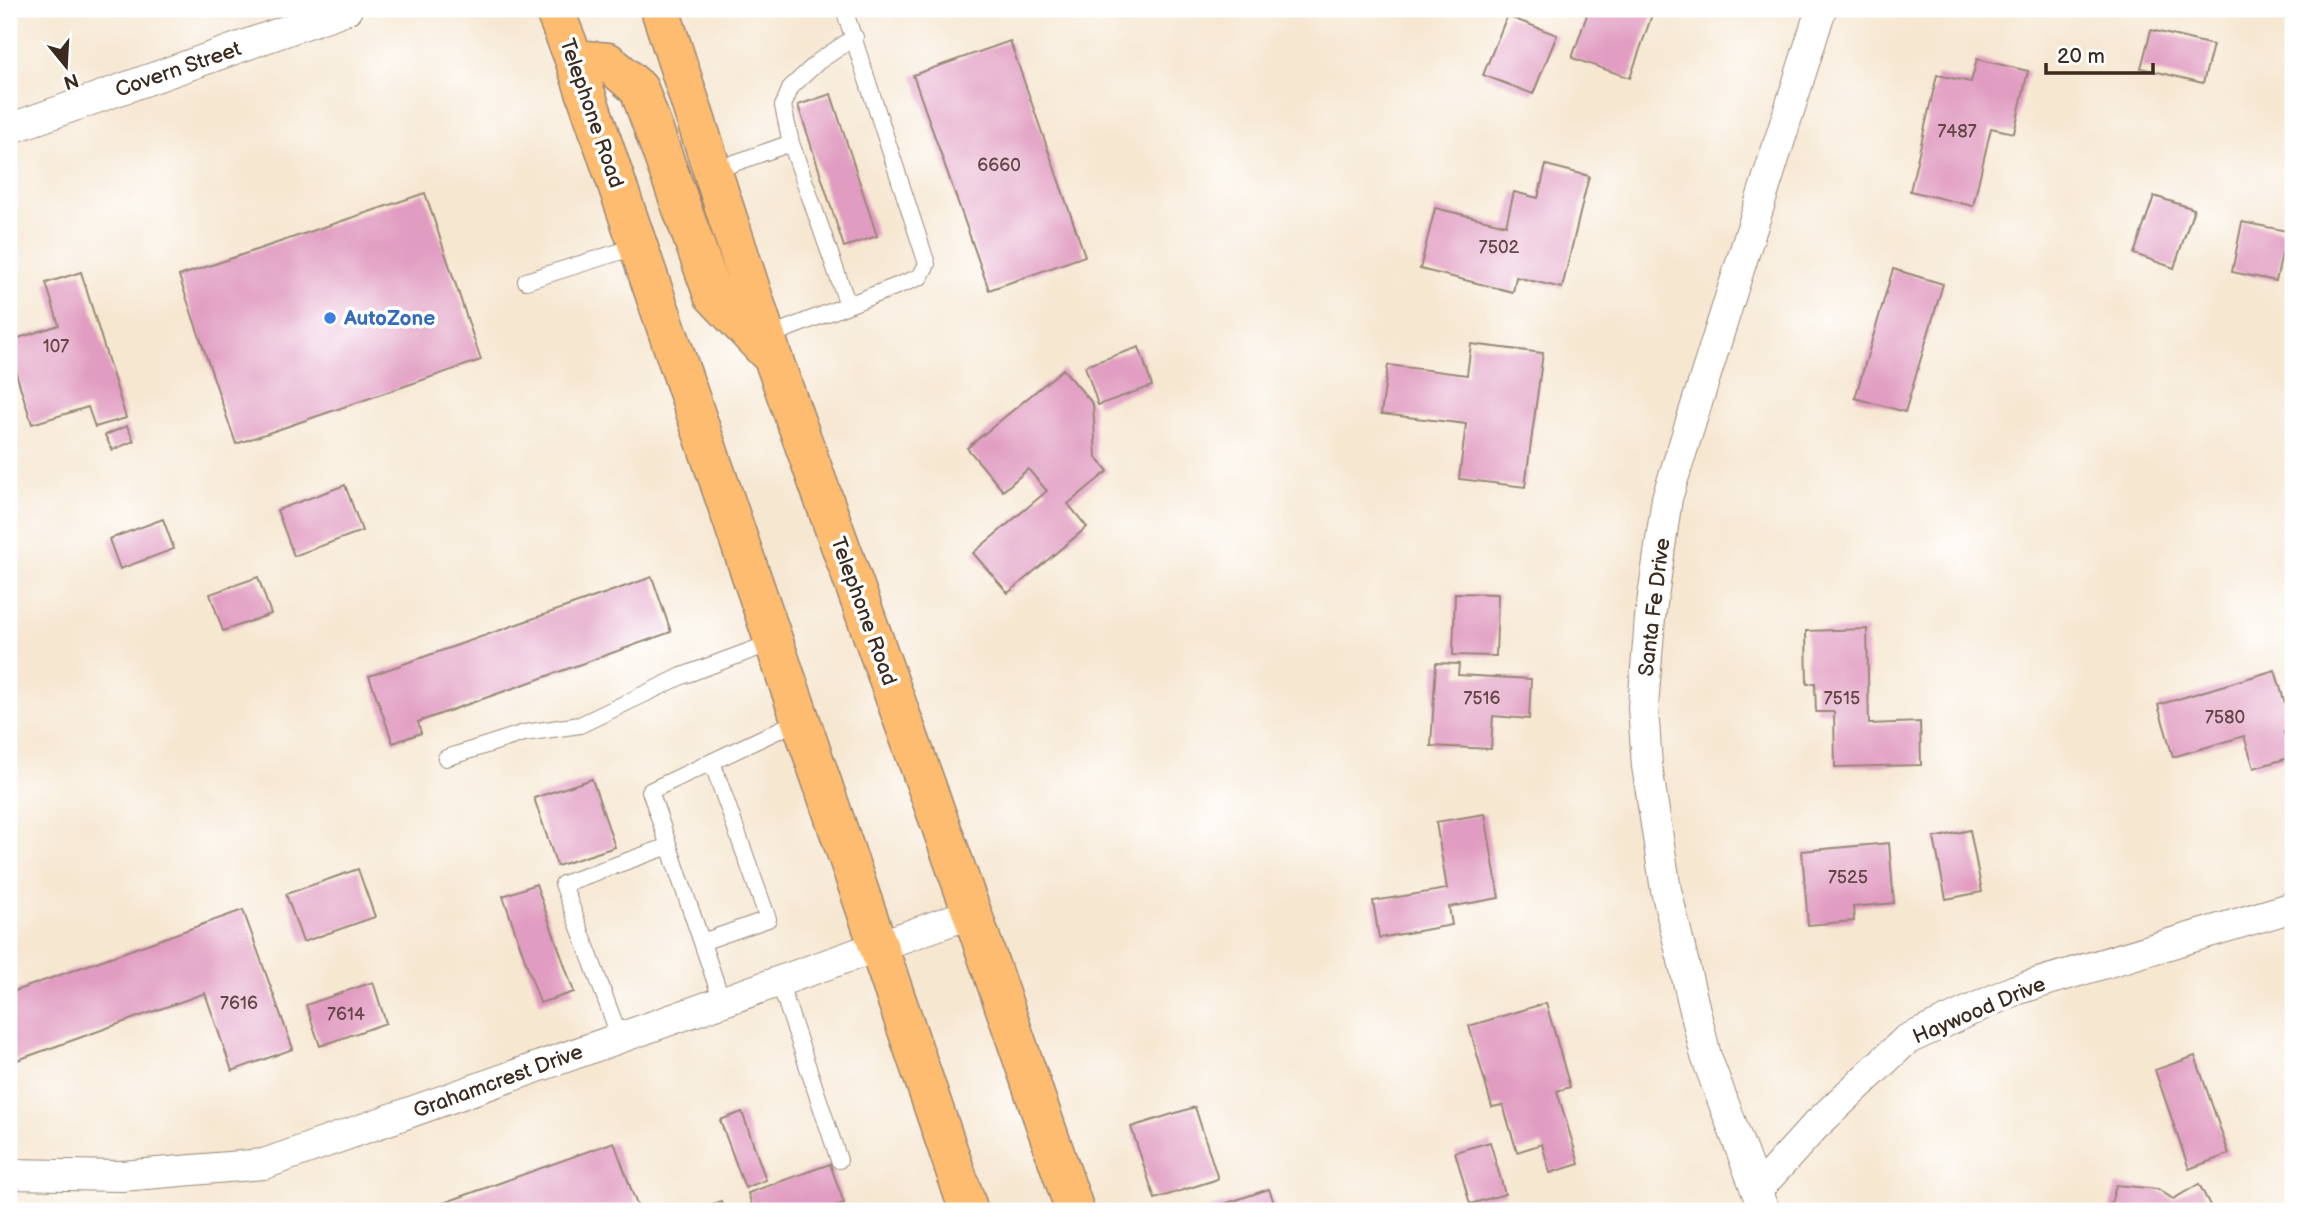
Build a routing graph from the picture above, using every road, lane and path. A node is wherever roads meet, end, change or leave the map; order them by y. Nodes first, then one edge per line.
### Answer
1 (347, 9) edge
2 (554, 9) edge
3 (660, 9) edge
4 (844, 9) edge
5 (1821, 9) edge
6 (855, 37) junction
7 (574, 59) junction
8 (9, 129) edge
9 (791, 143) junction
10 (712, 171) junction
11 (638, 246) junction
12 (526, 281) dead end
13 (848, 305) junction
14 (769, 348) junction
15 (774, 642) junction
16 (800, 720) junction
17 (446, 758) dead end
18 (712, 762) junction
19 (669, 846) junction
20 (2293, 907) edge
21 (972, 913) junction
22 (702, 942) junction
23 (878, 946) junction
24 (779, 981) junction
25 (722, 1001) junction
26 (620, 1038) junction
27 (839, 1160) dead end
28 (9, 1174) edge
29 (1761, 1200) edge
30 (969, 1211) edge
31 (1075, 1211) edge

1 - 8 street, Covern Street
2 - 7 main road, Telephone Road
3 - 10 main road, Telephone Road
4 - 6 lane
5 - 29 street, Santa Fe Drive
6 - 9 lane
6 - 13 lane
7 - 11 main road, Telephone Road
7 - 14 main road
9 - 10 lane
9 - 13 lane
10 - 14 main road, Telephone Road
11 - 12 lane
11 - 15 main road, Telephone Road
13 - 14 lane
14 - 21 main road, Telephone Road
15 - 16 main road, Telephone Road
15 - 17 lane
16 - 18 lane
16 - 23 main road, Telephone Road
18 - 19 lane
18 - 22 lane
19 - 22 lane
19 - 26 lane
20 - 29 street, Haywood Drive
21 - 23 street, Grahamcrest Drive
21 - 31 main road, Telephone Road
22 - 25 lane
23 - 24 street, Grahamcrest Drive
23 - 30 main road, Telephone Road
24 - 25 street, Grahamcrest Drive
24 - 27 lane
25 - 26 street, Grahamcrest Drive
26 - 28 street, Grahamcrest Drive

